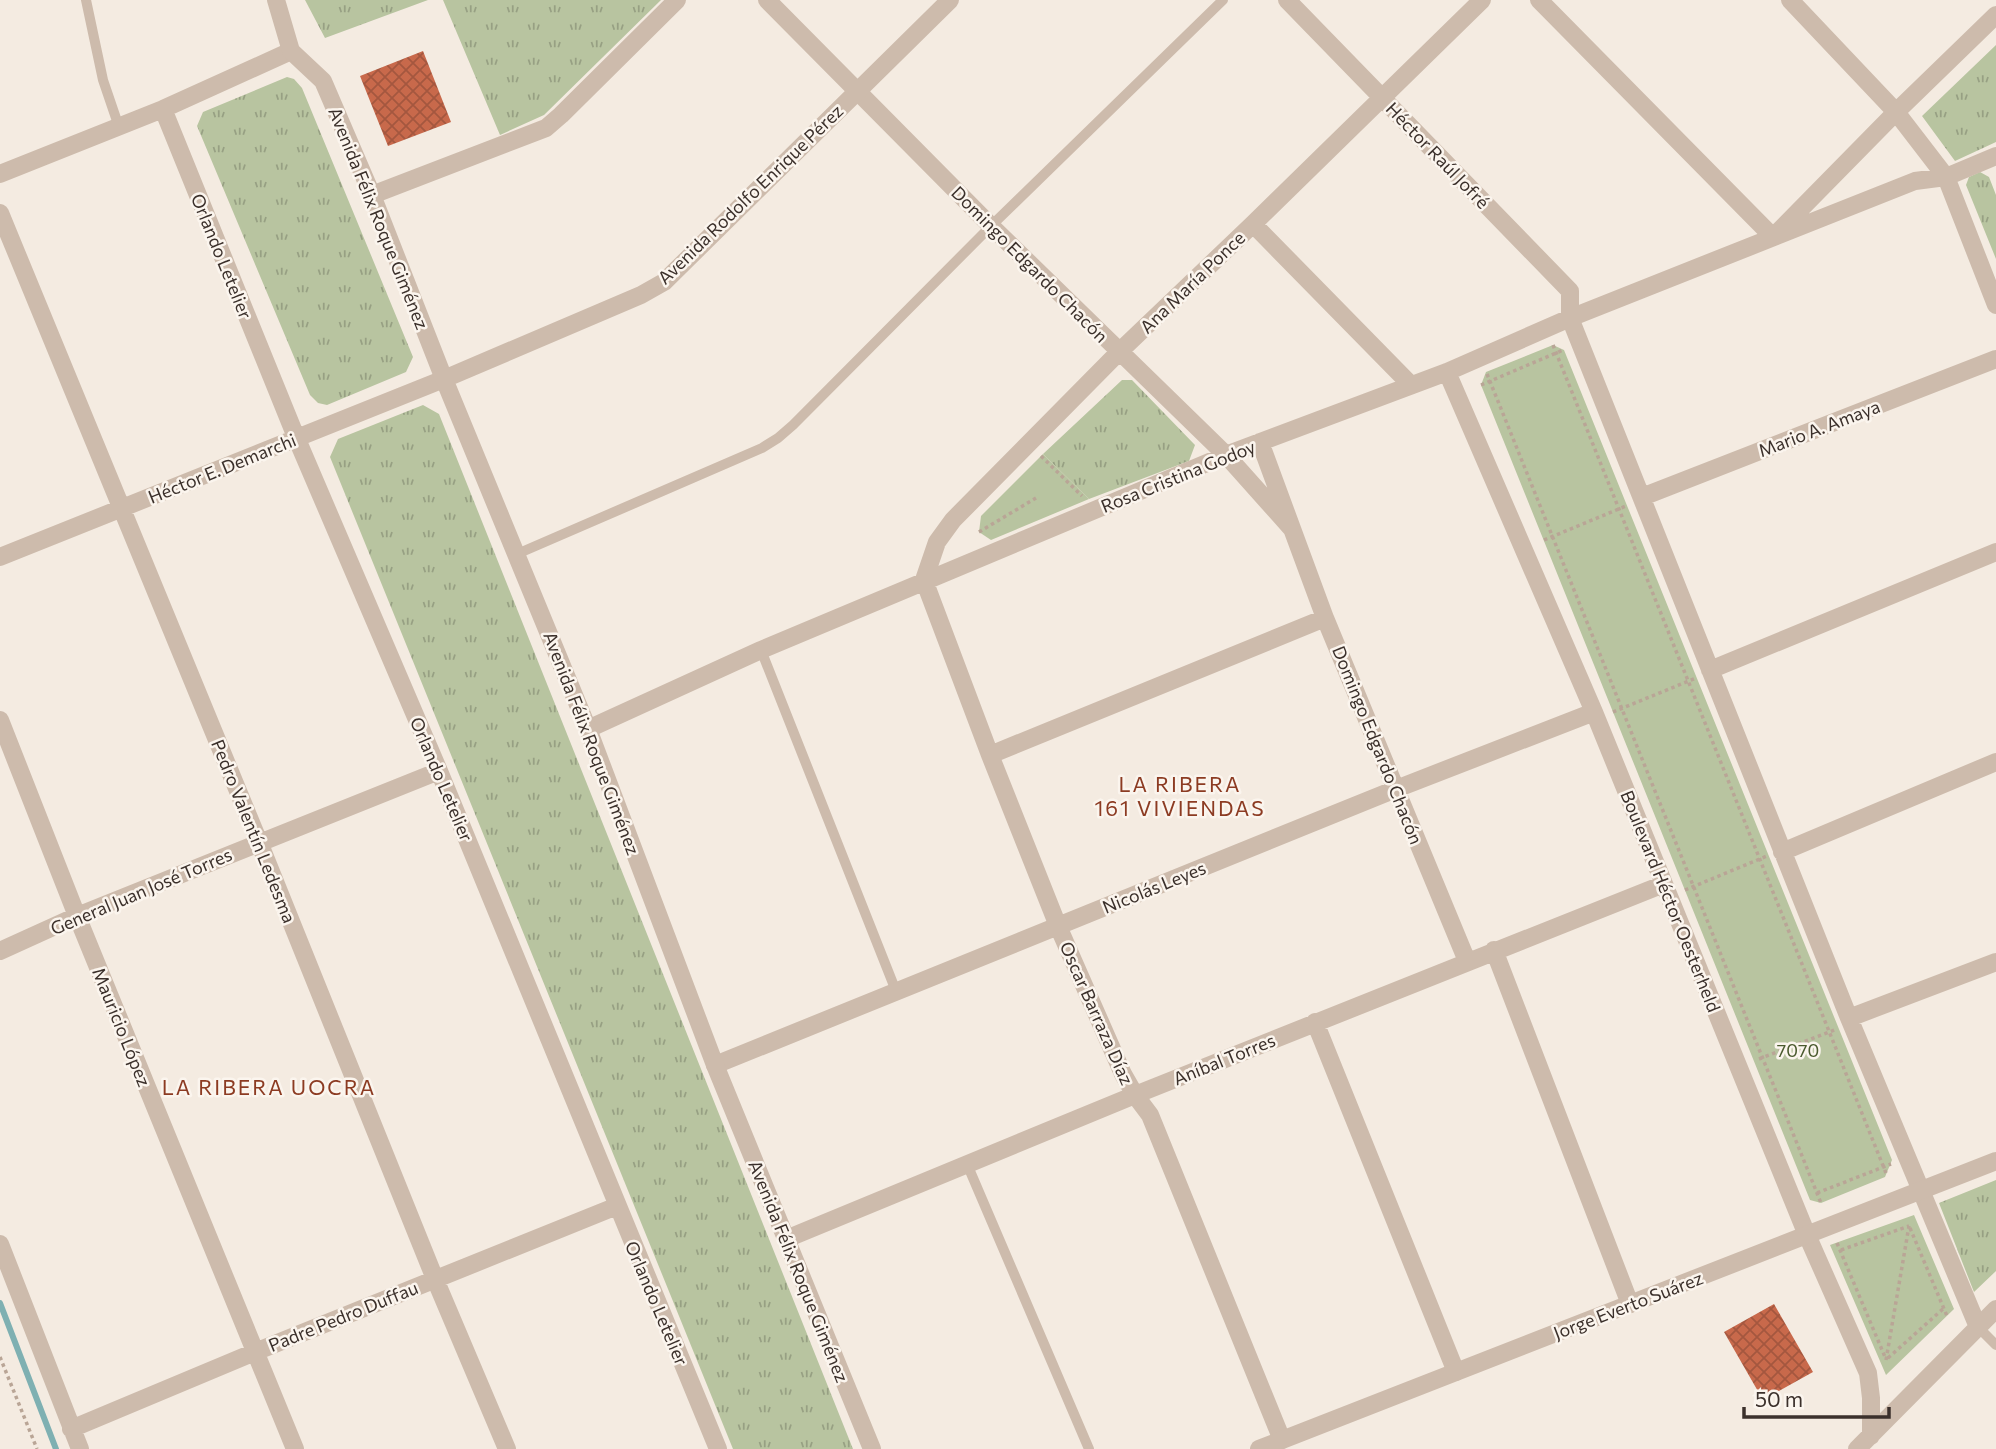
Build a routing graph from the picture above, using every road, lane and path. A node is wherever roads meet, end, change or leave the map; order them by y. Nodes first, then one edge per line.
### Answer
1 (86, 0) edge
2 (276, 0) edge
3 (677, 0) edge
4 (767, 0) edge
5 (950, 0) edge
6 (1223, 0) edge
7 (1287, 0) edge
8 (1482, 0) edge
9 (1539, 0) edge
10 (1790, 0) edge
11 (1996, 15) edge
12 (291, 51) junction
13 (856, 91) junction
14 (1381, 97) junction
15 (163, 109) junction
16 (1896, 112) junction
17 (119, 127) junction
18 (1996, 156) edge
19 (0, 174) edge
20 (1946, 177) junction
21 (372, 195) junction
22 (0, 213) edge
23 (1252, 224) junction
24 (991, 226) junction
25 (1773, 237) junction
26 (1996, 305) edge
27 (1570, 318) junction
28 (1553, 345) dead end
29 (1564, 350) dead end
30 (1119, 352) junction
31 (1556, 353) junction
32 (1996, 359) edge
33 (1447, 372) junction
34 (1486, 373) dead end
35 (444, 379) junction
36 (1489, 381) junction
37 (1410, 385) junction
38 (1481, 385) dead end
39 (296, 437) junction
40 (1260, 442) junction
41 (1226, 455) junction
42 (1041, 456) dead end
43 (1036, 498) dead end
44 (1086, 500) dead end
45 (1635, 501) junction
46 (121, 509) junction
47 (1619, 509) junction
48 (1292, 529) junction
49 (979, 532) dead end
50 (1552, 537) junction
51 (1544, 540) dead end
52 (1996, 552) edge
53 (517, 554) junction
54 (0, 557) edge
55 (924, 580) junction
56 (1325, 618) junction
57 (761, 650) junction
58 (1703, 674) junction
59 (1688, 681) junction
60 (1621, 709) junction
61 (1594, 712) junction
62 (1613, 712) dead end
63 (0, 720) edge
64 (588, 729) junction
65 (990, 755) junction
66 (1996, 762) edge
67 (439, 771) junction
68 (1396, 789) junction
69 (259, 842) junction
70 (1775, 854) junction
71 (1759, 859) junction
72 (1664, 884) junction
73 (1693, 887) junction
74 (1685, 890) dead end
75 (77, 916) junction
76 (1058, 926) junction
77 (1494, 950) junction
78 (0, 951) edge
79 (1467, 961) junction
80 (1996, 962) edge
81 (896, 991) junction
82 (1315, 1022) junction
83 (1844, 1023) junction
84 (1829, 1032) junction
85 (1761, 1058) junction
86 (1754, 1061) dead end
87 (715, 1065) junction
88 (1135, 1094) junction
89 (1996, 1161) edge
90 (967, 1164) junction
91 (1891, 1164) dead end
92 (1884, 1166) junction
93 (1886, 1173) dead end
94 (1919, 1191) junction
95 (1817, 1193) junction
96 (1808, 1196) dead end
97 (1821, 1203) dead end
98 (617, 1206) junction
99 (1917, 1220) dead end
100 (1909, 1226) junction
101 (1807, 1235) junction
102 (786, 1238) junction
103 (1837, 1242) dead end
104 (0, 1244) edge
105 (1840, 1250) junction
106 (435, 1279) junction
107 (1630, 1304) junction
108 (1944, 1308) junction
109 (1996, 1310) edge
110 (1947, 1316) dead end
111 (1978, 1327) junction
112 (1996, 1345) edge
113 (255, 1352) junction
114 (0, 1357) edge
115 (1886, 1360) junction
116 (1881, 1364) dead end
117 (1456, 1372) junction
118 (71, 1429) junction
119 (1282, 1440) junction
120 (1870, 1442) edge
121 (37, 1449) edge
122 (80, 1449) edge
123 (295, 1449) edge
124 (506, 1449) edge
125 (718, 1449) edge
126 (872, 1449) edge
127 (1089, 1449) edge
128 (1259, 1449) edge
129 (1857, 1449) edge

1 - 17 lane
2 - 12 street
3 - 21 street
4 - 13 street, Domingo Edgardo Chacón
5 - 13 street, Avenida Rodolfo Enrique Pérez
6 - 24 lane
7 - 14 street, Héctor Raúl Jofré
8 - 14 street, Ana María Ponce
9 - 25 street
10 - 16 street
11 - 16 street
12 - 15 street
12 - 21 street, Avenida Félix Roque Giménez
13 - 24 street, Domingo Edgardo Chacón
13 - 35 street, Avenida Rodolfo Enrique Pérez
14 - 23 street, Ana María Ponce
14 - 27 street, Héctor Raúl Jofré
15 - 17 street
15 - 39 street, Orlando Letelier
16 - 20 street
16 - 25 street
17 - 19 street
18 - 20 street, Rosa Cristina Godoy
20 - 25 street, Rosa Cristina Godoy
20 - 26 street
21 - 35 street, Avenida Félix Roque Giménez
22 - 46 street, Pedro Valentín Ledesma
23 - 30 street, Ana María Ponce
23 - 37 street
24 - 30 street, Domingo Edgardo Chacón
24 - 53 lane
25 - 27 street, Rosa Cristina Godoy
27 - 33 street, Rosa Cristina Godoy
27 - 45 street
28 - 31 path
29 - 31 path
30 - 41 street, Domingo Edgardo Chacón
30 - 55 street, Ana María Ponce
31 - 36 path
31 - 47 path
32 - 45 street, Mario A. Amaya
33 - 37 street, Rosa Cristina Godoy
33 - 61 street, Boulevard Héctor Oesterheld
34 - 36 path
35 - 39 street, Héctor E. Demarchi
35 - 53 street, Avenida Félix Roque Giménez
36 - 38 path
36 - 50 path
37 - 40 street, Rosa Cristina Godoy
39 - 46 street, Héctor E. Demarchi
39 - 67 street, Orlando Letelier
40 - 41 street, Rosa Cristina Godoy
40 - 48 street, Domingo Edgardo Chacón
41 - 48 street, Domingo Edgardo Chacón
41 - 55 street, Rosa Cristina Godoy
42 - 44 path
43 - 49 path
45 - 47 path
45 - 58 street
46 - 54 street, Héctor E. Demarchi
46 - 69 street, Pedro Valentín Ledesma
47 - 50 path
47 - 59 path
48 - 56 street, Domingo Edgardo Chacón
50 - 51 path
50 - 60 path
52 - 58 street
53 - 64 street, Avenida Félix Roque Giménez
55 - 57 street, Rosa Cristina Godoy
55 - 65 street, Oscar Barraza Díaz
56 - 65 street
56 - 68 street, Domingo Edgardo Chacón
57 - 64 street, Rosa Cristina Godoy
57 - 81 lane
58 - 59 path
58 - 70 street
59 - 60 path
59 - 71 path
60 - 62 path
60 - 73 path
61 - 68 street, Nicolás Leyes
61 - 72 street, Boulevard Héctor Oesterheld
63 - 75 street, Mauricio López
64 - 87 street, Avenida Félix Roque Giménez
65 - 76 street, Oscar Barraza Díaz
66 - 70 street
67 - 69 street, General Juan José Torres
67 - 98 street, Orlando Letelier
68 - 76 street, Nicolás Leyes
68 - 79 street, Domingo Edgardo Chacón
69 - 75 street, General Juan José Torres
69 - 106 street, Pedro Valentín Ledesma
70 - 71 path
70 - 83 street
71 - 73 path
71 - 84 path
72 - 77 street, Aníbal Torres
72 - 101 street, Boulevard Héctor Oesterheld
73 - 74 path
73 - 85 path
75 - 78 street, General Juan José Torres
75 - 113 street, Mauricio López
76 - 81 street, Nicolás Leyes
76 - 88 street, Oscar Barraza Díaz
77 - 79 street, Aníbal Torres
77 - 107 street
79 - 82 street, Aníbal Torres
80 - 83 street
81 - 87 street, Nicolás Leyes
82 - 88 street, Aníbal Torres
82 - 117 street
83 - 84 path
83 - 94 street
84 - 85 path
84 - 92 path
85 - 86 path
85 - 95 path
87 - 102 street, Avenida Félix Roque Giménez
88 - 90 street, Aníbal Torres
88 - 119 street, Oscar Barraza Díaz
89 - 94 street, Jorge Everto Suárez
90 - 102 street, Aníbal Torres
90 - 127 lane
91 - 92 path
92 - 93 path
92 - 95 path
94 - 101 street, Jorge Everto Suárez
94 - 111 street
95 - 96 path
95 - 97 path
98 - 106 street, Padre Pedro Duffau
98 - 125 street, Orlando Letelier
99 - 100 path
100 - 105 path
100 - 108 path
100 - 115 path
101 - 107 street, Jorge Everto Suárez
101 - 120 street, Boulevard Héctor Oesterheld
102 - 126 street, Avenida Félix Roque Giménez
103 - 105 path
104 - 118 street
105 - 115 path
106 - 113 street, Padre Pedro Duffau
106 - 124 street, Pedro Valentín Ledesma
107 - 117 street, Jorge Everto Suárez
108 - 110 path
108 - 115 path
109 - 111 street
111 - 112 lane
111 - 120 street
113 - 118 street, Padre Pedro Duffau
113 - 123 street, Mauricio López
114 - 121 path
115 - 116 path
117 - 119 street, Jorge Everto Suárez
118 - 122 street
119 - 128 street, Jorge Everto Suárez
120 - 129 street

